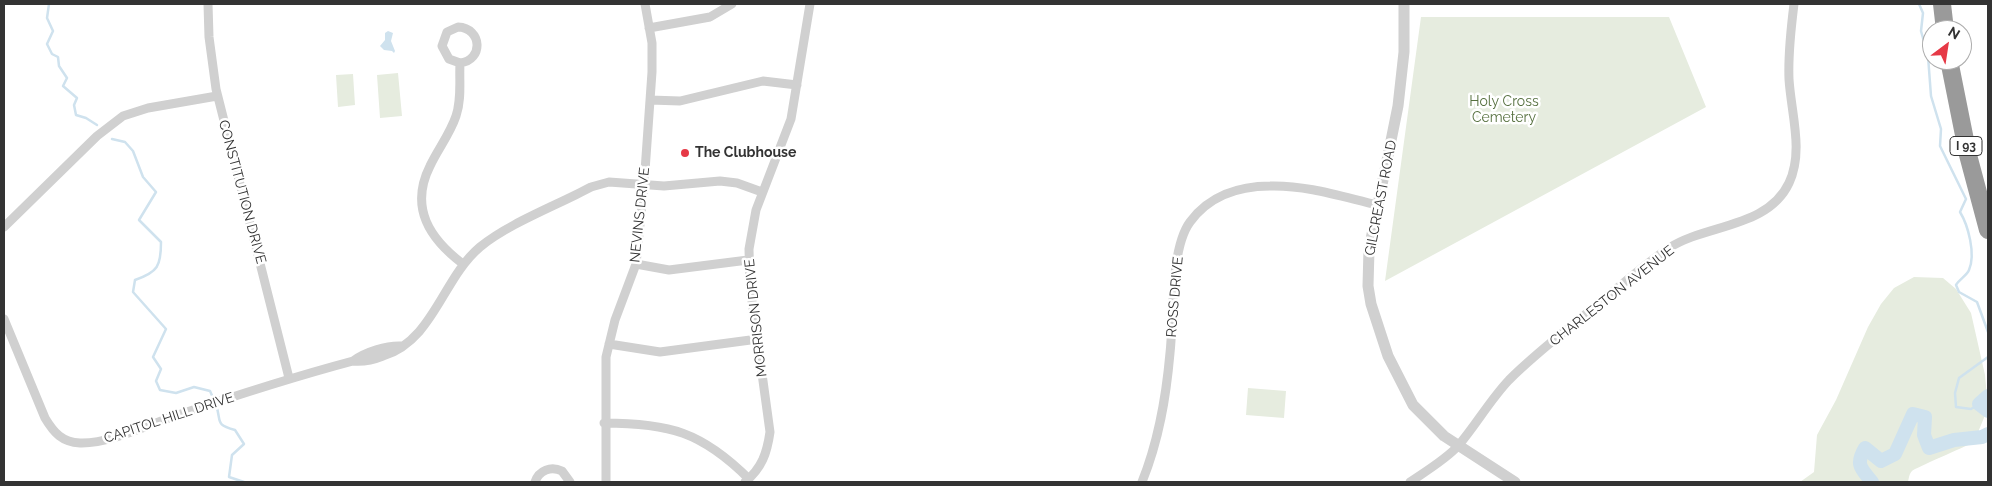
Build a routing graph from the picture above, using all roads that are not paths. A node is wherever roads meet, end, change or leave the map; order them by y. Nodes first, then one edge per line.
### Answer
1 (208, 4) edge
2 (645, 4) edge
3 (732, 4) edge
4 (810, 4) edge
5 (1404, 4) edge
6 (1794, 4) edge
7 (1942, 4) edge
8 (1944, 20) edge
9 (649, 28) junction
10 (460, 63) junction
11 (1951, 70) edge
12 (797, 85) junction
13 (217, 96) junction
14 (650, 100) junction
15 (644, 185) junction
16 (762, 192) junction
17 (1378, 205) junction
18 (4, 227) edge
19 (1988, 230) edge
20 (748, 260) junction
21 (463, 264) junction
22 (636, 264) junction
23 (4, 319) edge
24 (758, 339) junction
25 (609, 344) junction
26 (289, 378) junction
27 (604, 423) junction
28 (1458, 446) junction
29 (747, 481) edge
30 (535, 482) edge
31 (570, 482) edge
32 (606, 482) edge
33 (1142, 482) edge
34 (1410, 482) edge
35 (1515, 482) edge

1 - 13 street, CONSTITUTION DRIVE
2 - 9 street, NEVINS DRIVE
3 - 9 street
4 - 12 street, MORRISON DRIVE
5 - 17 street, GILCREAST ROAD
6 - 28 street, CHARLESTON AVENUE
7 - 8 highway
9 - 14 street, NEVINS DRIVE
10 - 10 street
10 - 21 street
11 - 19 highway, I 93
12 - 14 street
12 - 16 street, MORRISON DRIVE
13 - 18 street
13 - 26 street, CONSTITUTION DRIVE
14 - 15 street, NEVINS DRIVE
15 - 16 street, CAPITOL HILL DRIVE
15 - 21 street, CAPITOL HILL DRIVE
15 - 22 street, NEVINS DRIVE
16 - 20 street, MORRISON DRIVE
17 - 28 street, GILCREAST ROAD
17 - 33 street, ROSS DRIVE
20 - 22 street
20 - 24 street, MORRISON DRIVE
21 - 26 street, CAPITOL HILL DRIVE
22 - 25 street, NEVINS DRIVE
23 - 26 street, CAPITOL HILL DRIVE
24 - 25 street
24 - 29 street, MORRISON DRIVE
25 - 27 street, NEVINS DRIVE
27 - 29 street
27 - 32 street, NEVINS DRIVE
28 - 34 street, CHARLESTON AVENUE
28 - 35 street, GILCREAST ROAD
30 - 31 street

